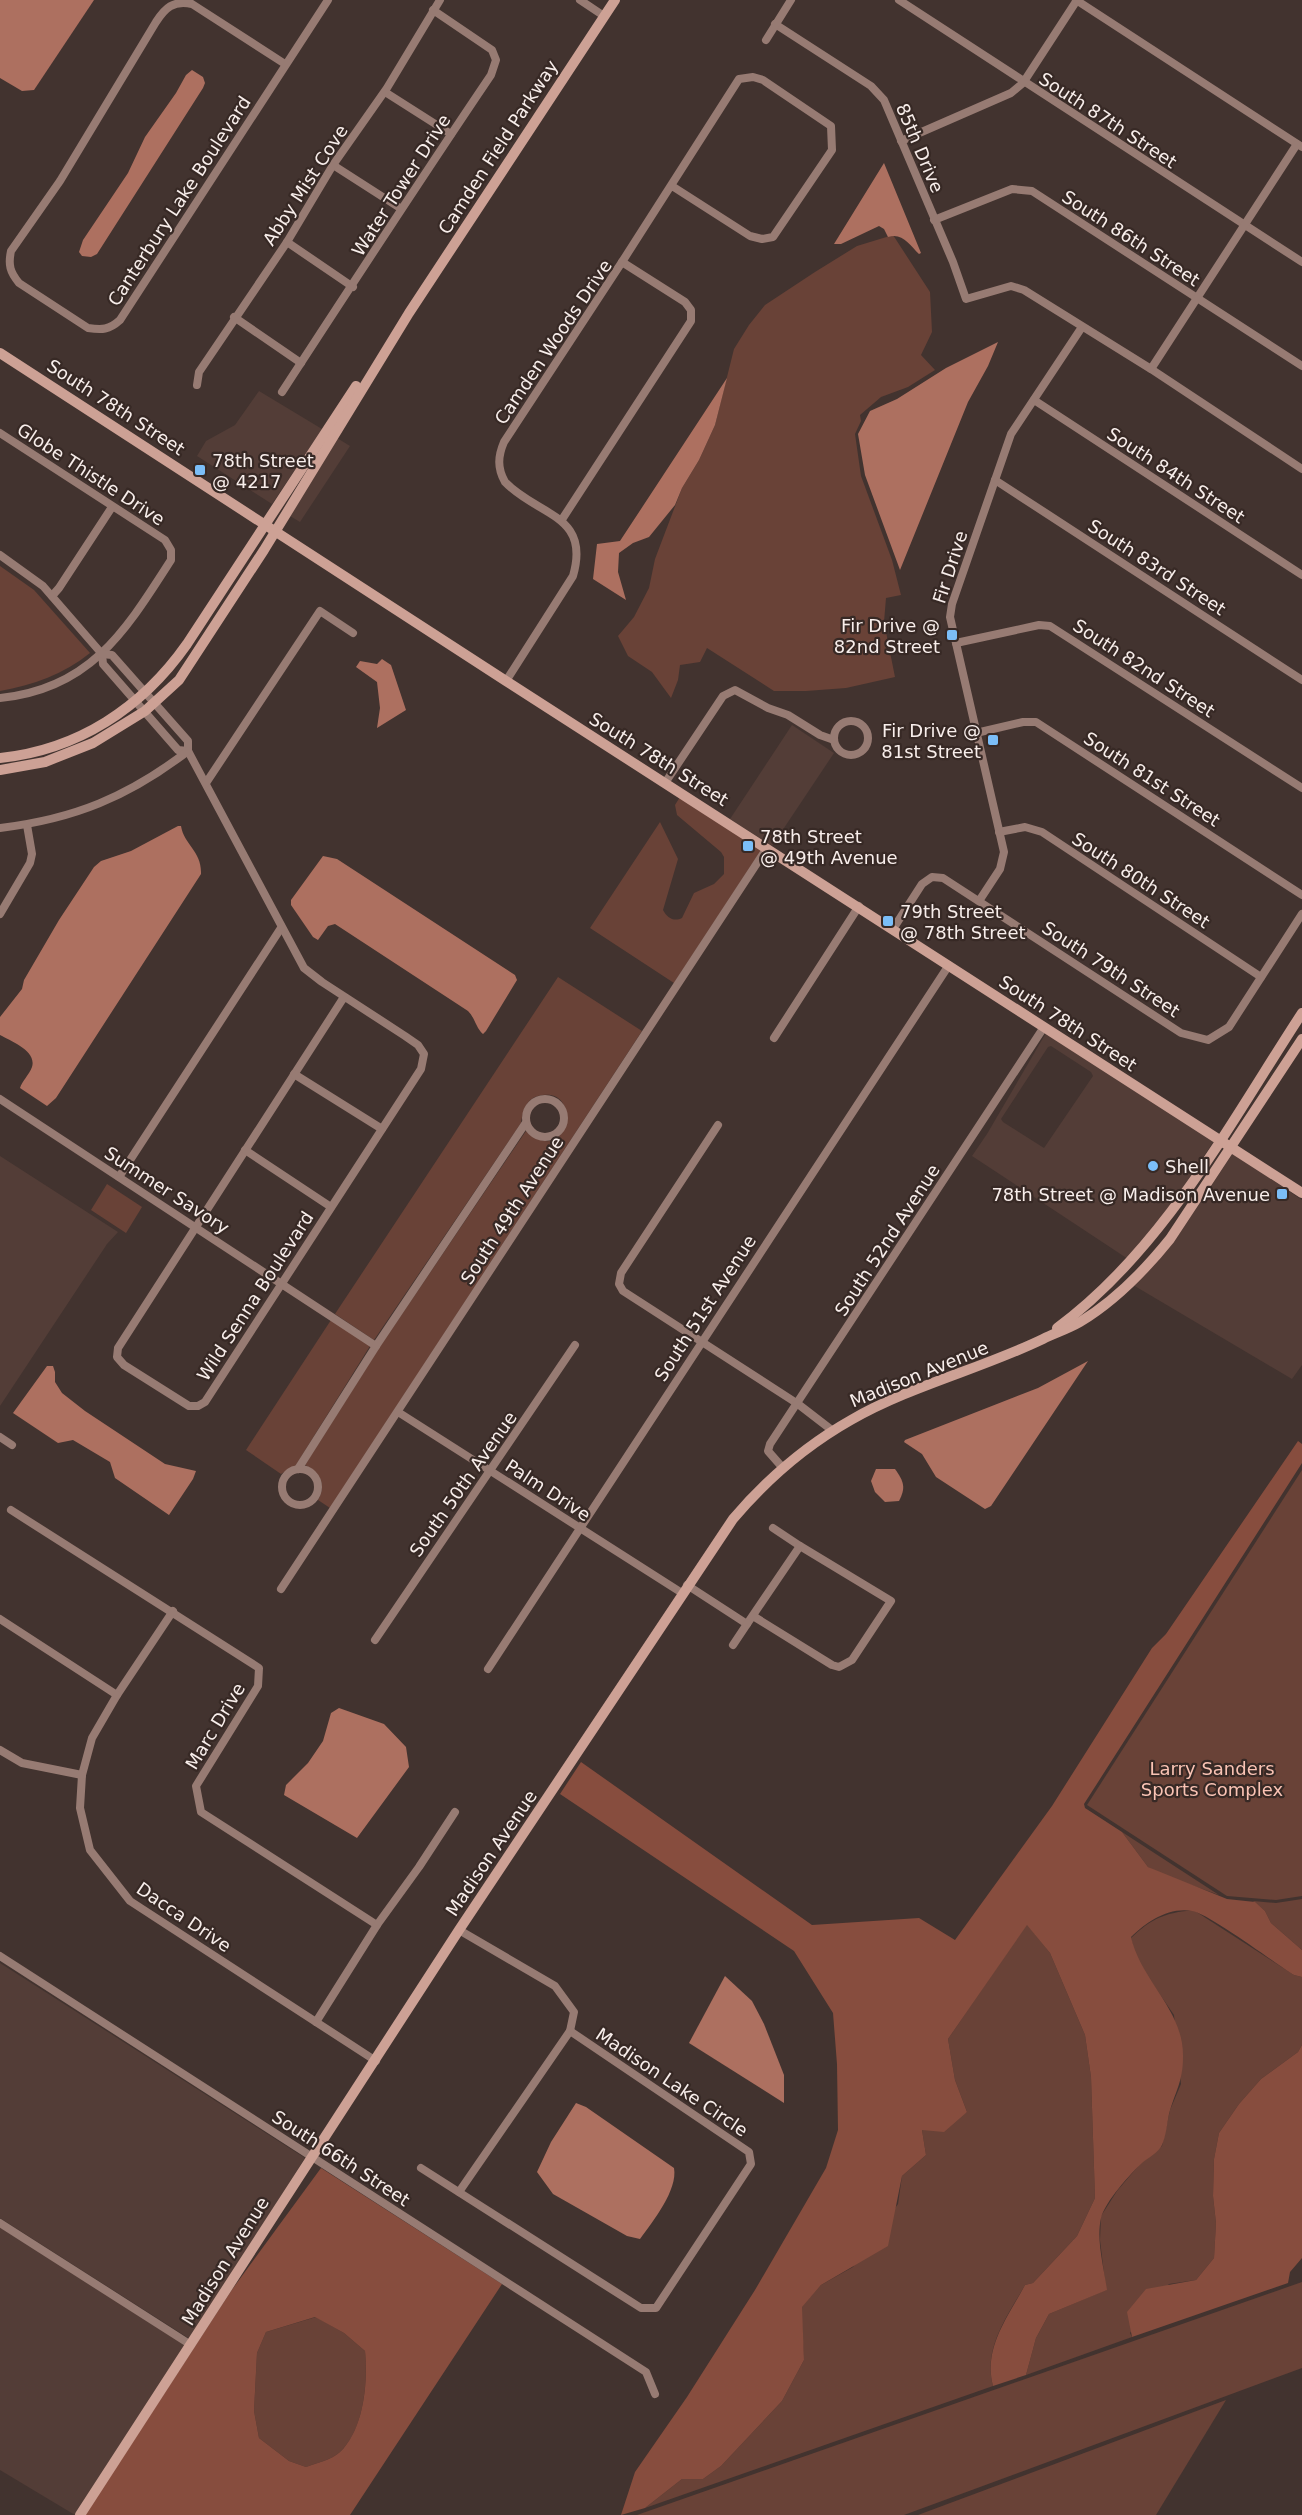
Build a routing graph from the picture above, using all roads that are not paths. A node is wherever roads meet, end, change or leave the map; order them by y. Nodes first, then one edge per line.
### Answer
1 (328, 0) edge
2 (440, 0) edge
3 (580, 0) edge
4 (615, 0) edge
5 (791, 0) edge
6 (898, 0) edge
7 (1077, 0) edge
8 (433, 10) junction
9 (604, 16) junction
10 (775, 24) junction
11 (766, 40) dead end
12 (285, 64) junction
13 (1023, 83) junction
14 (385, 92) junction
15 (451, 134) junction
16 (901, 141) junction
17 (1300, 146) edge
18 (333, 165) junction
19 (672, 186) junction
20 (400, 208) junction
21 (934, 220) junction
22 (1243, 226) junction
23 (287, 242) junction
24 (622, 262) junction
25 (1302, 262) edge
26 (353, 287) junction
27 (1197, 298) junction
28 (409, 313) junction
29 (234, 317) junction
30 (1082, 327) junction
31 (0, 353) edge
32 (301, 363) junction
33 (1302, 366) edge
34 (1151, 369) junction
35 (197, 386) dead end
36 (282, 392) dead end
37 (1034, 400) junction
38 (0, 432) edge
39 (1302, 469) edge
40 (995, 480) junction
41 (112, 507) junction
42 (561, 521) junction
43 (265, 524) junction
44 (276, 530) junction
45 (0, 555) edge
46 (1302, 575) edge
47 (52, 596) junction
48 (354, 633) dead end
49 (957, 643) junction
50 (102, 654) junction
51 (1302, 680) edge
52 (506, 681) junction
53 (146, 693) junction
54 (0, 698) edge
55 (136, 701) junction
56 (155, 703) junction
57 (145, 711) junction
58 (976, 733) junction
59 (834, 740) junction
60 (188, 751) junction
61 (0, 758) edge
62 (0, 770) edge
63 (206, 783) junction
64 (665, 783) junction
65 (1302, 788) edge
66 (27, 825) junction
67 (0, 828) edge
68 (999, 832) junction
69 (767, 848) junction
70 (1302, 896) edge
71 (980, 901) junction
72 (859, 906) junction
73 (0, 914) edge
74 (1302, 914) edge
75 (281, 928) junction
76 (893, 929) junction
77 (949, 965) junction
78 (1261, 976) junction
79 (344, 997) junction
80 (1302, 1013) edge
81 (1044, 1027) junction
82 (774, 1038) dead end
83 (1302, 1039) edge
84 (294, 1074) junction
85 (0, 1099) edge
86 (525, 1124) junction
87 (718, 1125) dead end
88 (382, 1129) junction
89 (1220, 1140) junction
90 (1231, 1147) junction
91 (245, 1150) junction
92 (119, 1177) junction
93 (1302, 1193) edge
94 (331, 1207) junction
95 (195, 1227) junction
96 (282, 1282) junction
97 (1045, 1338) junction
98 (701, 1342) junction
99 (575, 1345) dead end
100 (376, 1346) junction
101 (798, 1404) junction
102 (398, 1412) junction
103 (832, 1431) junction
104 (0, 1437) edge
105 (12, 1445) dead end
106 (782, 1467) junction
107 (298, 1469) junction
108 (491, 1471) junction
109 (11, 1510) dead end
110 (579, 1528) junction
111 (773, 1528) dead end
112 (800, 1546) junction
113 (281, 1589) dead end
114 (685, 1589) junction
115 (173, 1611) junction
116 (753, 1616) junction
117 (0, 1619) edge
118 (747, 1623) junction
119 (375, 1640) dead end
120 (733, 1645) dead end
121 (488, 1669) dead end
122 (117, 1695) junction
123 (0, 1750) edge
124 (82, 1775) junction
125 (455, 1812) dead end
126 (377, 1925) junction
127 (459, 1930) junction
128 (0, 1956) edge
129 (315, 2022) junction
130 (570, 2031) junction
131 (376, 2061) junction
132 (311, 2157) junction
133 (421, 2168) dead end
134 (459, 2192) junction
135 (0, 2223) edge
136 (191, 2345) junction
137 (655, 2394) dead end
138 (80, 2515) edge

1 - 12 street, Canterbury Lake Boulevard
2 - 8 street, Abby Mist Cove
3 - 9 street
4 - 9 street, Camden Field Parkway
5 - 10 street
6 - 13 street, South 87th Street
7 - 13 street
7 - 17 street
8 - 14 street, Abby Mist Cove
8 - 15 street, Water Tower Drive
9 - 28 street, Camden Field Parkway
10 - 11 street
10 - 16 street, 85th Drive
12 - 12 street, Canterbury Lake Boulevard
13 - 16 street
13 - 22 street, South 87th Street
14 - 15 street
14 - 18 street, Abby Mist Cove
15 - 20 street, Water Tower Drive
16 - 21 street, 85th Drive
17 - 22 street
18 - 20 street
18 - 23 street, Abby Mist Cove
19 - 19 street
19 - 24 street
20 - 26 street, Water Tower Drive
21 - 27 street, South 86th Street
21 - 30 street, 85th Drive
22 - 25 street, South 87th Street
22 - 27 street
23 - 26 street
23 - 29 street, Abby Mist Cove
24 - 42 street, Camden Woods Drive
24 - 42 street, Camden Woods Drive
26 - 32 street, Water Tower Drive
27 - 33 street, South 86th Street
27 - 34 street
28 - 43 street, Camden Field Parkway
28 - 44 street, Camden Field Parkway
29 - 32 street
29 - 35 street, Abby Mist Cove
30 - 34 street
30 - 37 street, Fir Drive
31 - 43 street, South 78th Street
32 - 36 street, Water Tower Drive
34 - 39 street
37 - 40 street, Fir Drive
37 - 46 street, South 84th Street
38 - 41 street, Globe Thistle Drive
40 - 49 street, Fir Drive
40 - 51 street, South 83rd Street
41 - 47 street
41 - 50 street, Globe Thistle Drive
42 - 52 street, Camden Woods Drive
43 - 44 street, South 78th Street
43 - 53 street, Camden Field Parkway
44 - 52 street, South 78th Street
44 - 56 street, Camden Field Parkway
45 - 47 street, Wild Senna Boulevard
47 - 50 street, Wild Senna Boulevard
48 - 63 street
49 - 58 street, Fir Drive
49 - 65 street, South 82nd Street
50 - 53 street, Wild Senna Boulevard
50 - 54 street, Globe Thistle Drive
50 - 55 street, Wild Senna Boulevard
52 - 64 street, South 78th Street
53 - 55 street, Camden Field Parkway
53 - 56 street, Wild Senna Boulevard
55 - 57 street, Wild Senna Boulevard
55 - 61 street, Camden Field Parkway
56 - 57 street, Camden Field Parkway
56 - 60 street, Wild Senna Boulevard
57 - 60 street, Wild Senna Boulevard
57 - 62 street, Camden Field Parkway
58 - 68 street, Fir Drive
58 - 70 street, South 81st Street
59 - 59 street
59 - 64 street
60 - 63 street, Wild Senna Boulevard
60 - 66 street
63 - 75 street, Wild Senna Boulevard
64 - 69 street, South 78th Street
66 - 67 street
66 - 73 street
68 - 71 street, Fir Drive
68 - 78 street, South 80th Street
69 - 72 street, South 78th Street
69 - 102 street, South 49th Avenue
71 - 76 street, South 79th Street
71 - 78 street, South 79th Street
72 - 76 street, South 78th Street
72 - 82 street
74 - 78 street
75 - 79 street, Wild Senna Boulevard
75 - 92 street
76 - 77 street, South 78th Street
77 - 81 street, South 78th Street
77 - 98 street, South 51st Avenue
79 - 84 street, Wild Senna Boulevard
79 - 88 street, Wild Senna Boulevard
80 - 89 street, Madison Avenue
81 - 89 street, South 78th Street
81 - 101 street, South 52nd Avenue
83 - 90 street, Madison Avenue
84 - 88 street
84 - 91 street, Wild Senna Boulevard
85 - 92 street, Summer Savory
86 - 86 street
86 - 100 street
87 - 98 street
88 - 94 street, Wild Senna Boulevard
89 - 90 street, South 78th Street
89 - 97 street, Madison Avenue
90 - 93 street, South 78th Street
90 - 97 street, Madison Avenue
91 - 94 street
91 - 95 street, Wild Senna Boulevard
92 - 95 street, Summer Savory
94 - 96 street, Wild Senna Boulevard
95 - 96 street, Summer Savory
95 - 96 street, Wild Senna Boulevard
96 - 100 street, Summer Savory
97 - 103 street, Madison Avenue
98 - 101 street
98 - 110 street, South 51st Avenue
99 - 108 street, South 50th Avenue
100 - 107 street
101 - 103 street
101 - 106 street, South 52nd Avenue
102 - 108 street, Palm Drive
102 - 113 street, South 49th Avenue
103 - 106 street, Madison Avenue
104 - 105 street
106 - 114 street, Madison Avenue
107 - 107 street
108 - 110 street, Palm Drive
108 - 119 street, South 50th Avenue
109 - 115 street, Marc Drive
110 - 114 street, Palm Drive
110 - 121 street, South 51st Avenue
111 - 112 street
112 - 116 street
112 - 116 street
114 - 118 street, Palm Drive
114 - 127 street, Madison Avenue
115 - 122 street, Dacca Drive
115 - 126 street, Marc Drive
116 - 118 street
117 - 122 street
118 - 120 street
122 - 124 street, Dacca Drive
123 - 124 street
124 - 129 street, Dacca Drive
125 - 126 street
126 - 129 street
127 - 130 street, Madison Lake Circle
127 - 131 street, Madison Avenue
128 - 132 street, South 66th Street
129 - 131 street, Dacca Drive
130 - 134 street
130 - 134 street, Madison Lake Circle
131 - 132 street, Madison Avenue
132 - 136 street, Madison Avenue
132 - 137 street, South 66th Street
133 - 134 street, Madison Lake Circle
135 - 136 street
136 - 138 street, Madison Avenue

